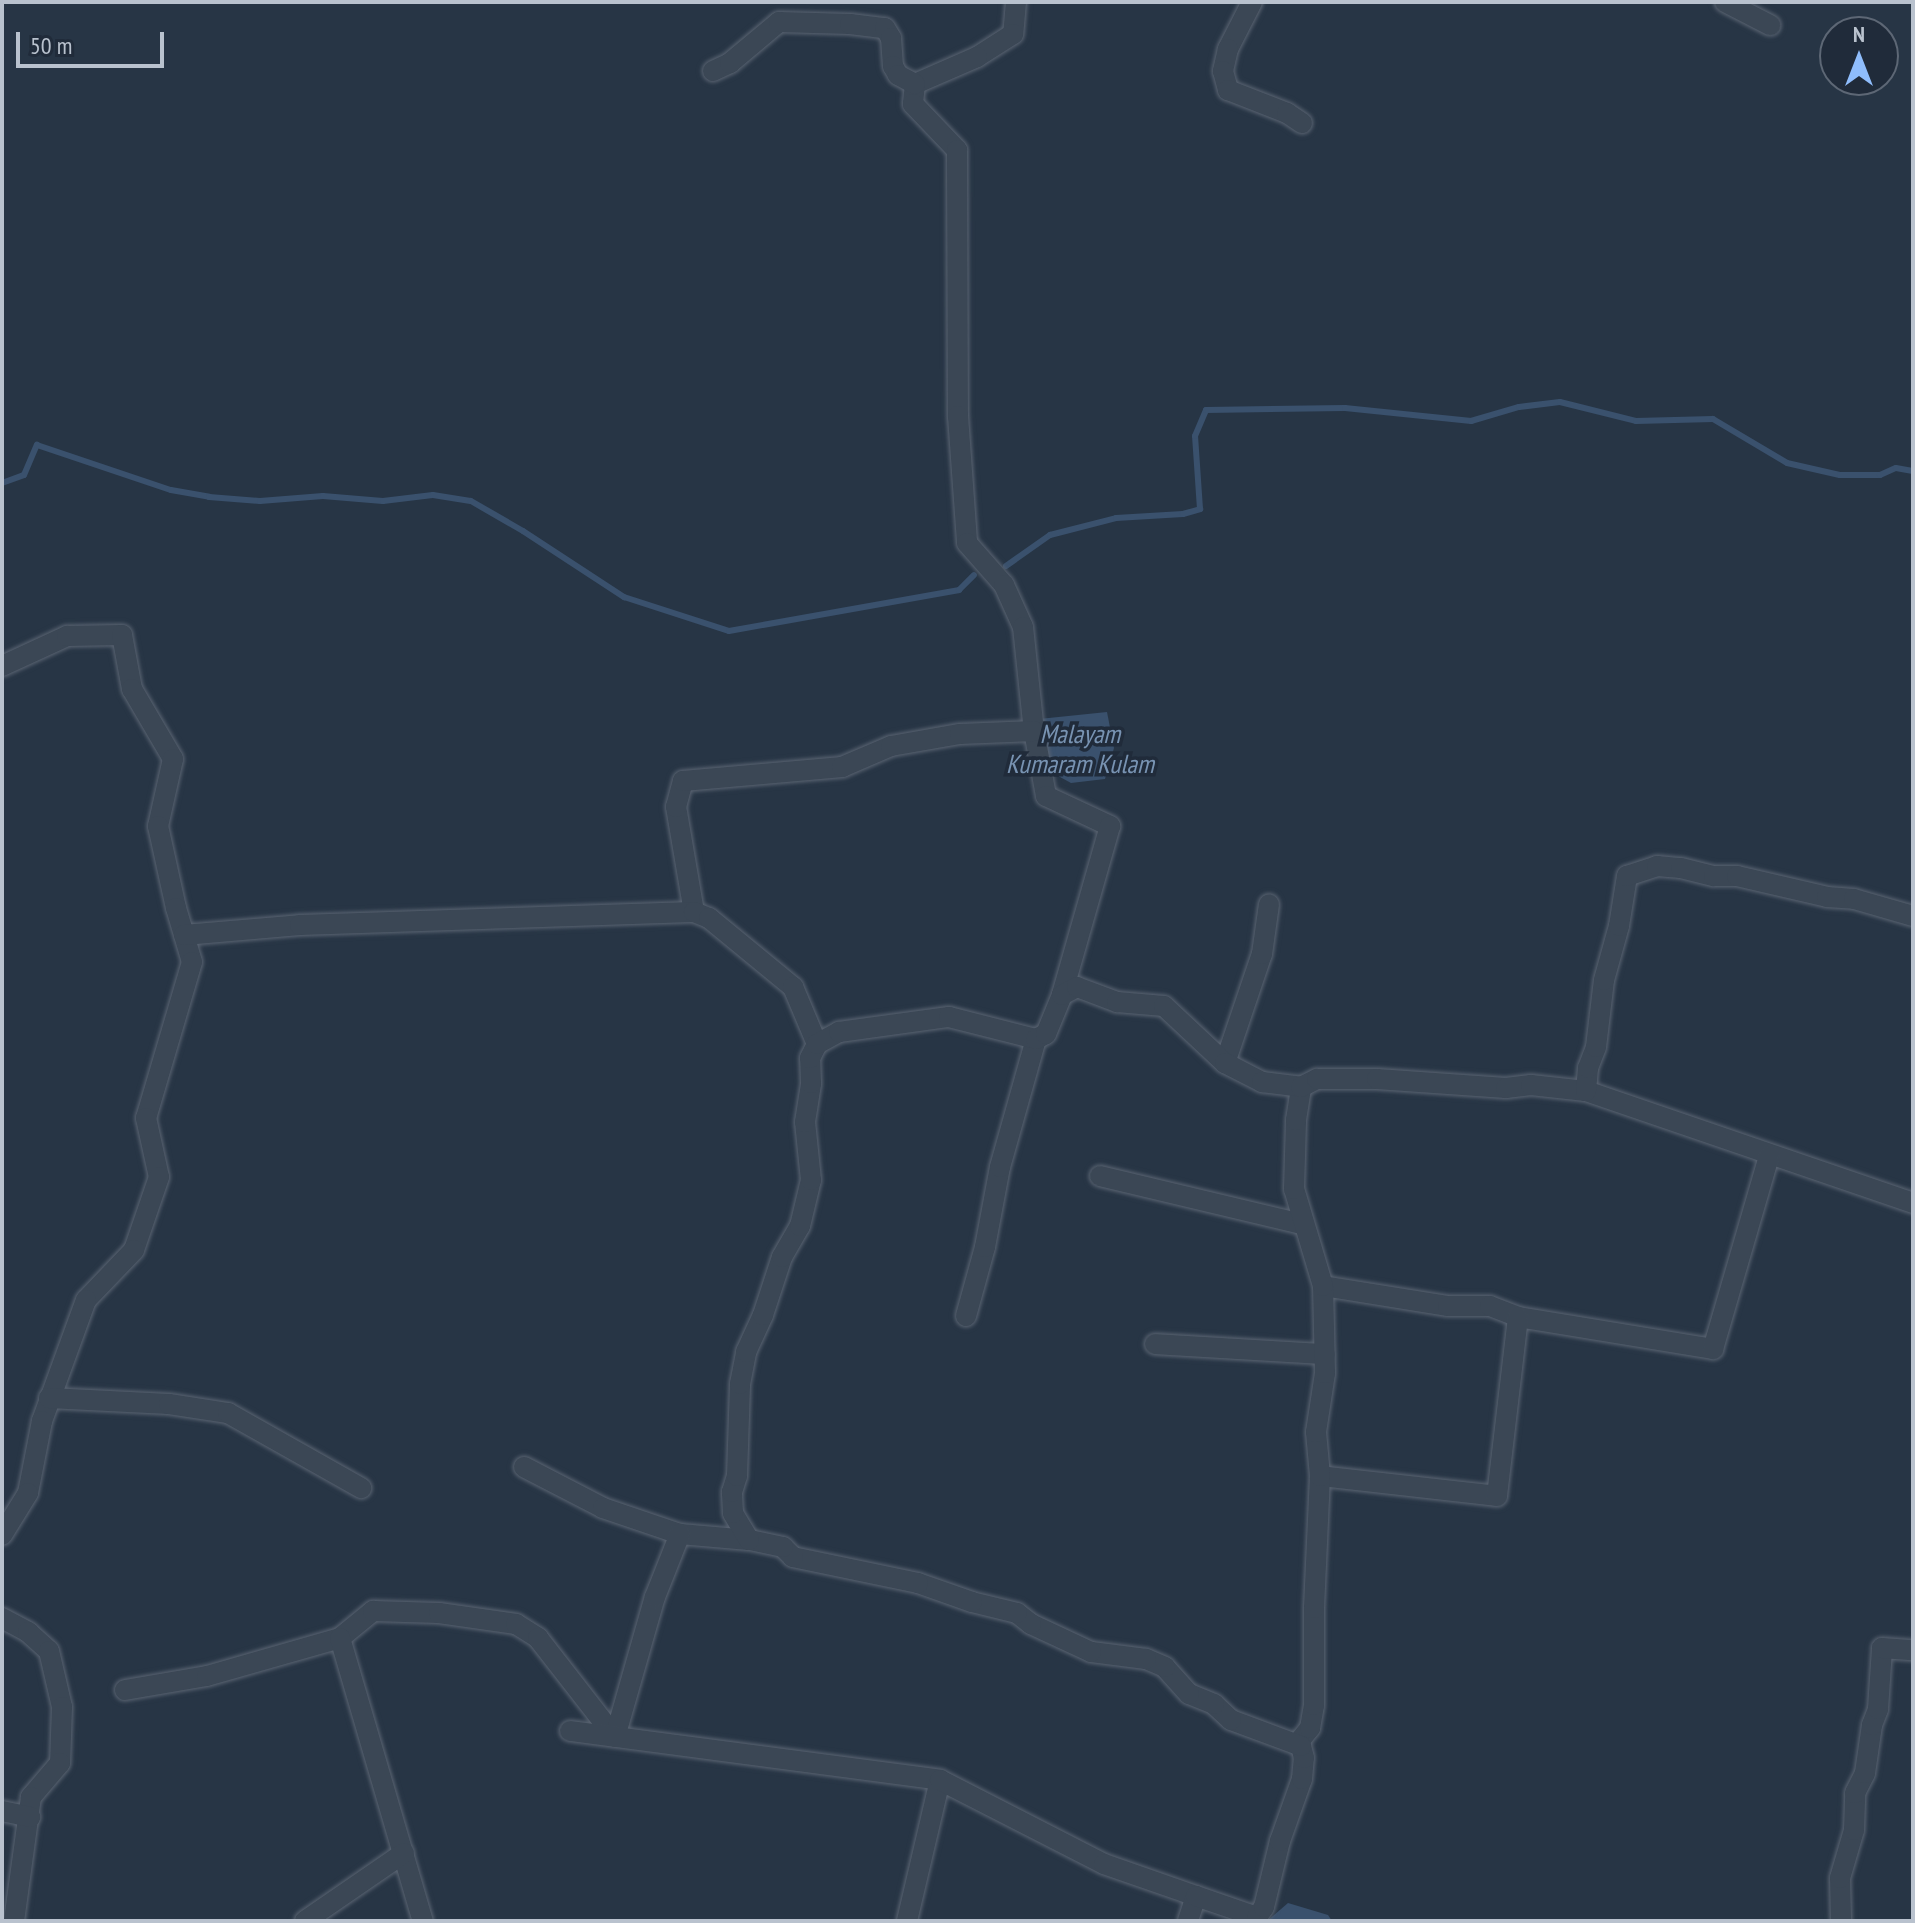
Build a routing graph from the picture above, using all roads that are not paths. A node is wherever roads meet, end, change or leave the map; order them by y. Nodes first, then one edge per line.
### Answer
1 (1016, 2) edge
2 (1252, 2) edge
3 (1725, 2) edge
4 (1770, 25) dead end
5 (713, 71) dead end
6 (915, 84) junction
7 (1302, 123) dead end
8 (2, 666) edge
9 (1034, 731) junction
10 (1269, 904) dead end
11 (694, 912) junction
12 (1913, 916) edge
13 (184, 935) junction
14 (1062, 995) junction
15 (1036, 1039) junction
16 (817, 1044) junction
17 (1225, 1063) junction
18 (1301, 1087) junction
19 (1586, 1091) junction
20 (1769, 1156) junction
21 (1100, 1176) dead end
22 (1913, 1203) edge
23 (1302, 1224) junction
24 (1323, 1286) junction
25 (966, 1316) dead end
26 (1518, 1317) junction
27 (1155, 1344) dead end
28 (1325, 1354) junction
29 (49, 1398) junction
30 (524, 1467) dead end
31 (1320, 1476) junction
32 (361, 1488) dead end
33 (680, 1534) junction
34 (2, 1535) edge
35 (749, 1540) junction
36 (2, 1618) edge
37 (340, 1638) junction
38 (1913, 1650) edge
39 (125, 1690) dead end
40 (570, 1731) dead end
41 (615, 1737) junction
42 (1297, 1744) junction
43 (940, 1780) junction
44 (2, 1811) edge
45 (30, 1817) junction
46 (404, 1853) junction
47 (1196, 1896) junction
48 (14, 1921) edge
49 (305, 1921) edge
50 (423, 1921) edge
51 (907, 1921) edge
52 (1188, 1921) edge
53 (1841, 1921) edge

1 - 6 street
2 - 7 street
3 - 4 street
5 - 6 street
6 - 9 street
8 - 13 street
9 - 11 street
9 - 14 street
10 - 17 street
11 - 13 street
11 - 16 street
12 - 19 street
13 - 29 street
14 - 15 street
14 - 17 street
15 - 16 street
15 - 25 street
16 - 35 street
17 - 18 street
18 - 19 street
18 - 23 street
19 - 20 street
20 - 22 street
20 - 26 street
21 - 23 street
23 - 24 street
24 - 26 street
24 - 28 street
26 - 31 street
27 - 28 street
28 - 31 street
29 - 32 street
29 - 34 street
30 - 33 street
31 - 42 street
33 - 35 street
33 - 41 street
35 - 42 street
36 - 45 street
37 - 39 street
37 - 41 street
37 - 46 street
38 - 53 street
40 - 41 street
41 - 43 street
42 - 47 street
43 - 47 street
43 - 51 street
44 - 45 street
45 - 48 street
46 - 49 street
46 - 50 street
47 - 52 street

